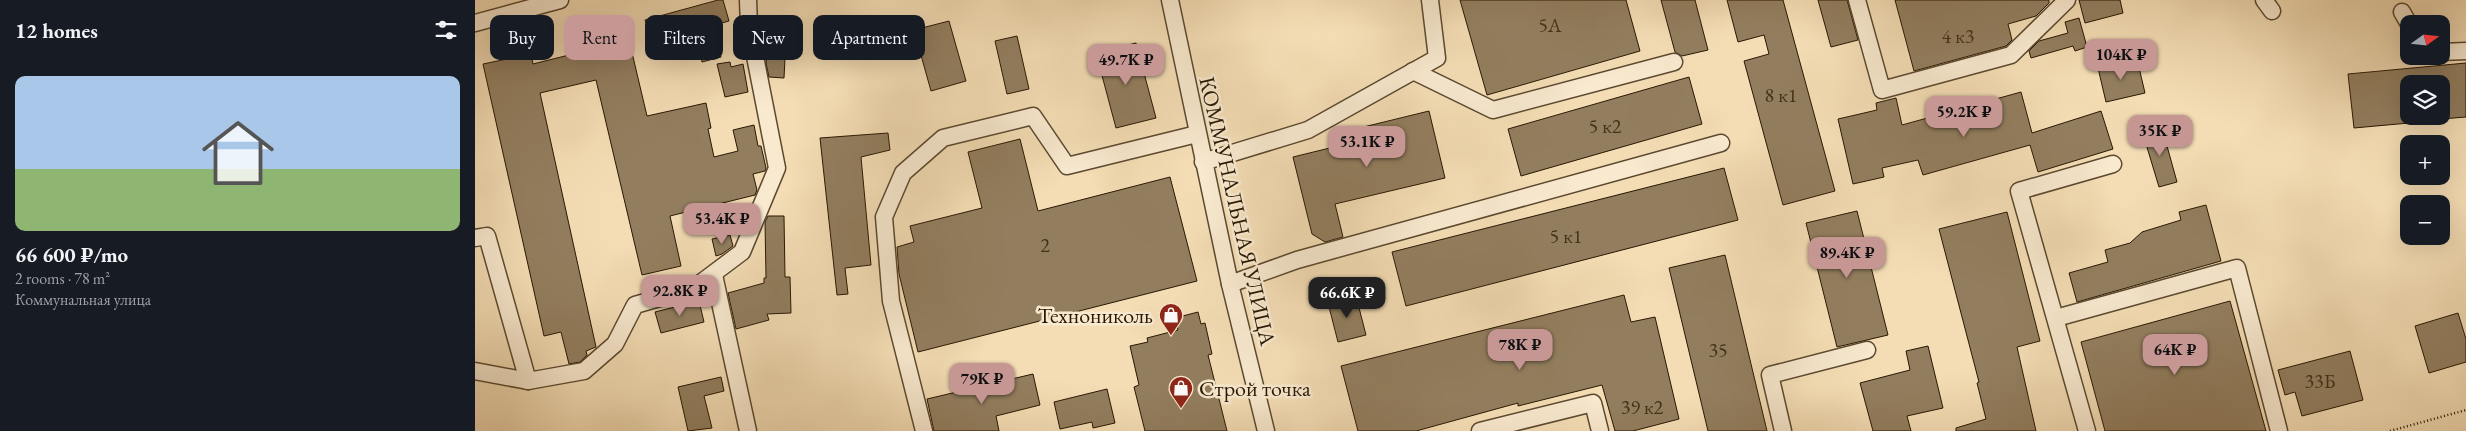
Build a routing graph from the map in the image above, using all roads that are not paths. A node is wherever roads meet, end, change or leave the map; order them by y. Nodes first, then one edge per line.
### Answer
1 (560, 0) edge
2 (748, 0) edge
3 (1170, 0) edge
4 (1430, 0) edge
5 (1857, 0) edge
6 (2067, 0) edge
7 (475, 23) edge
8 (2466, 51) edge
9 (2450, 52) edge
10 (1674, 62) dead end
11 (1413, 71) junction
12 (1197, 134) junction
13 (1721, 143) dead end
14 (1203, 162) junction
15 (2113, 164) dead end
16 (475, 238) edge
17 (714, 275) junction
18 (1230, 284) junction
19 (2056, 318) junction
20 (1867, 350) dead end
21 (475, 371) edge
22 (527, 381) junction
23 (748, 431) edge
24 (924, 431) edge
25 (1266, 431) edge
26 (1481, 431) edge
27 (1601, 431) edge
28 (1783, 431) edge
29 (2087, 431) edge
30 (2279, 431) edge

1 - 7 street
2 - 17 street
3 - 12 street, КОММУНАЛЬНАЯ УЛИЦА
4 - 11 street
5 - 6 street
8 - 9 street
10 - 11 street
11 - 14 street
12 - 14 street, КОММУНАЛЬНАЯ УЛИЦА
12 - 24 street
13 - 18 street
14 - 18 street, КОММУНАЛЬНАЯ УЛИЦА
15 - 19 street
16 - 22 street
17 - 22 street
17 - 23 street
18 - 25 street, КОММУНАЛЬНАЯ УЛИЦА
19 - 29 street
19 - 30 street
20 - 28 street
21 - 22 street
26 - 27 street

